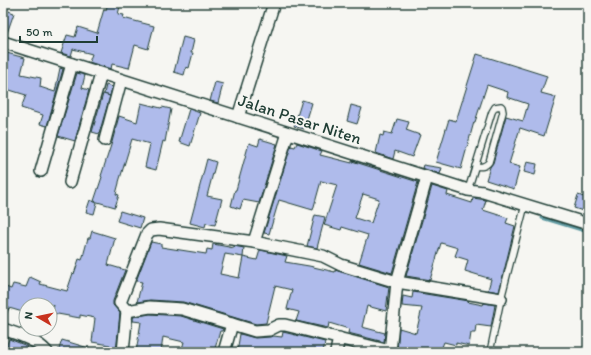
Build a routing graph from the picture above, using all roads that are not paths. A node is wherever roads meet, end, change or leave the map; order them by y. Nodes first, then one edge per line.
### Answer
1 (274, 3) edge
2 (3, 42) edge
3 (72, 64) junction
4 (101, 74) junction
5 (121, 80) junction
6 (238, 117) junction
7 (288, 133) junction
8 (105, 140) dead end
9 (475, 166) junction
10 (41, 171) dead end
11 (427, 177) junction
12 (70, 182) dead end
13 (468, 190) junction
14 (525, 205) junction
15 (588, 224) edge
16 (254, 242) junction
17 (397, 282) junction
18 (501, 299) junction
19 (128, 311) junction
20 (232, 324) junction
21 (3, 329) edge
22 (339, 338) junction
23 (390, 351) edge
24 (48, 352) edge
25 (123, 352) edge
26 (224, 352) edge
27 (336, 352) edge
28 (490, 352) edge

1 - 6 street
2 - 3 street, Jalan Pasar Niten
3 - 4 street, Jalan Pasar Niten
3 - 10 street
4 - 5 street, Jalan Pasar Niten
4 - 12 street
5 - 6 street, Jalan Pasar Niten
5 - 8 street
6 - 7 street, Jalan Pasar Niten
7 - 11 street, Jalan Pasar Niten
7 - 16 street
9 - 9 lane
9 - 13 lane
11 - 13 street, Jalan Pasar Niten
11 - 17 street
13 - 14 street, Jalan Pasar Niten
14 - 15 street, Jalan Pasar Niten
14 - 18 lane
16 - 17 street
16 - 19 street
17 - 18 street
17 - 23 street
18 - 28 lane
19 - 20 street
19 - 25 street
20 - 22 street
20 - 26 street
21 - 24 street
22 - 23 street
22 - 27 street

